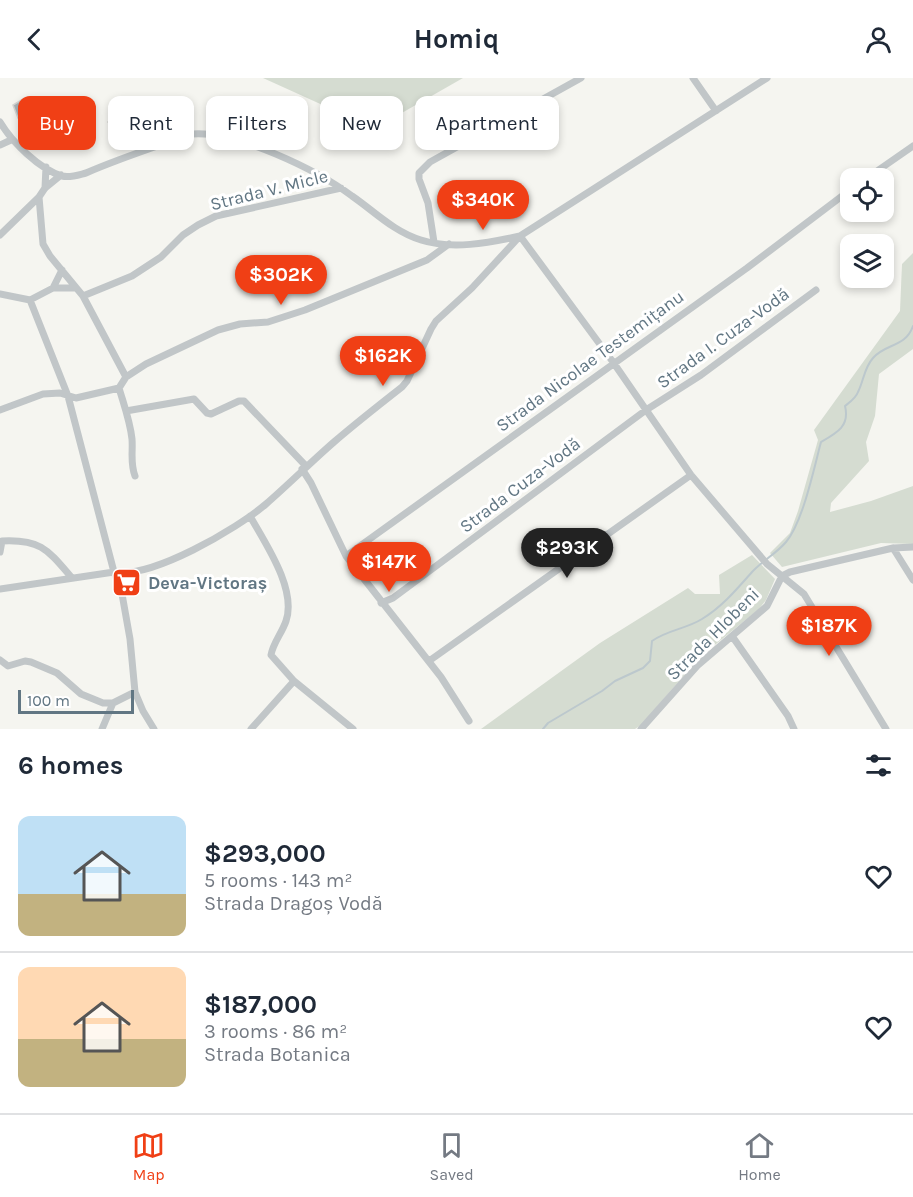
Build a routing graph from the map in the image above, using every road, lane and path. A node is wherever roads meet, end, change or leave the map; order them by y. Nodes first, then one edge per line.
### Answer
1 (580, 78) edge
2 (693, 78) edge
3 (767, 78) edge
4 (716, 111) junction
5 (0, 122) edge
6 (11, 140) junction
7 (0, 145) edge
8 (913, 146) edge
9 (46, 167) junction
10 (881, 168) edge
11 (61, 175) junction
12 (45, 188) junction
13 (342, 188) junction
14 (39, 197) junction
15 (840, 198) edge
16 (0, 235) edge
17 (520, 236) junction
18 (434, 242) junction
19 (449, 244) junction
20 (62, 270) junction
21 (53, 288) junction
22 (76, 288) junction
23 (816, 290) dead end
24 (1, 296) edge
25 (83, 296) junction
26 (30, 300) junction
27 (613, 362) junction
28 (126, 377) junction
29 (119, 388) junction
30 (68, 396) junction
31 (0, 410) edge
32 (646, 410) junction
33 (126, 411) junction
34 (304, 468) junction
35 (691, 475) junction
36 (135, 476) dead end
37 (250, 516) junction
38 (913, 547) edge
39 (893, 548) junction
40 (0, 552) edge
41 (346, 556) junction
42 (114, 572) junction
43 (782, 576) junction
44 (72, 578) junction
45 (913, 580) edge
46 (0, 589) edge
47 (381, 603) junction
48 (732, 636) junction
49 (0, 660) edge
50 (429, 661) junction
51 (294, 681) junction
52 (135, 692) junction
53 (113, 703) junction
54 (469, 721) dead end
55 (102, 729) edge
56 (154, 729) edge
57 (251, 729) edge
58 (353, 729) edge
59 (641, 729) edge
60 (794, 729) edge
61 (886, 729) edge

1 - 18 street
2 - 4 street
3 - 4 street
4 - 17 street
5 - 6 street
6 - 7 street
6 - 9 street
8 - 10 street
9 - 11 street
9 - 12 street
11 - 12 street
11 - 13 street
12 - 14 street
13 - 18 street
13 - 25 street, Strada V. Micle
14 - 16 street
14 - 20 street
15 - 27 street, Strada Nicolae Testemițanu
17 - 19 street
17 - 27 street
17 - 34 street
18 - 19 street
19 - 28 street
20 - 21 street
20 - 22 street
21 - 22 street
21 - 26 street
22 - 25 street
23 - 32 street, Strada I. Cuza-Vodă
24 - 26 street
25 - 28 street
26 - 30 street
27 - 32 street
27 - 41 street, Strada Nicolae Testemițanu
28 - 29 street
29 - 30 street
29 - 33 street
30 - 31 street
30 - 42 street
32 - 35 street
32 - 47 street, Strada Cuza-Vodă
33 - 34 street
33 - 36 street
34 - 37 street
34 - 41 street
35 - 43 street
35 - 50 street
37 - 42 street
37 - 51 street
38 - 39 street
39 - 43 street
39 - 45 street
40 - 44 street
41 - 47 street
42 - 44 street
42 - 52 street
43 - 48 street, Strada Hlobeni
43 - 61 street
44 - 46 street
47 - 50 street
48 - 59 street, Strada Hlobeni
48 - 60 street
49 - 53 street
50 - 54 street
51 - 57 street
51 - 58 street
52 - 53 street
52 - 56 street
53 - 55 street

